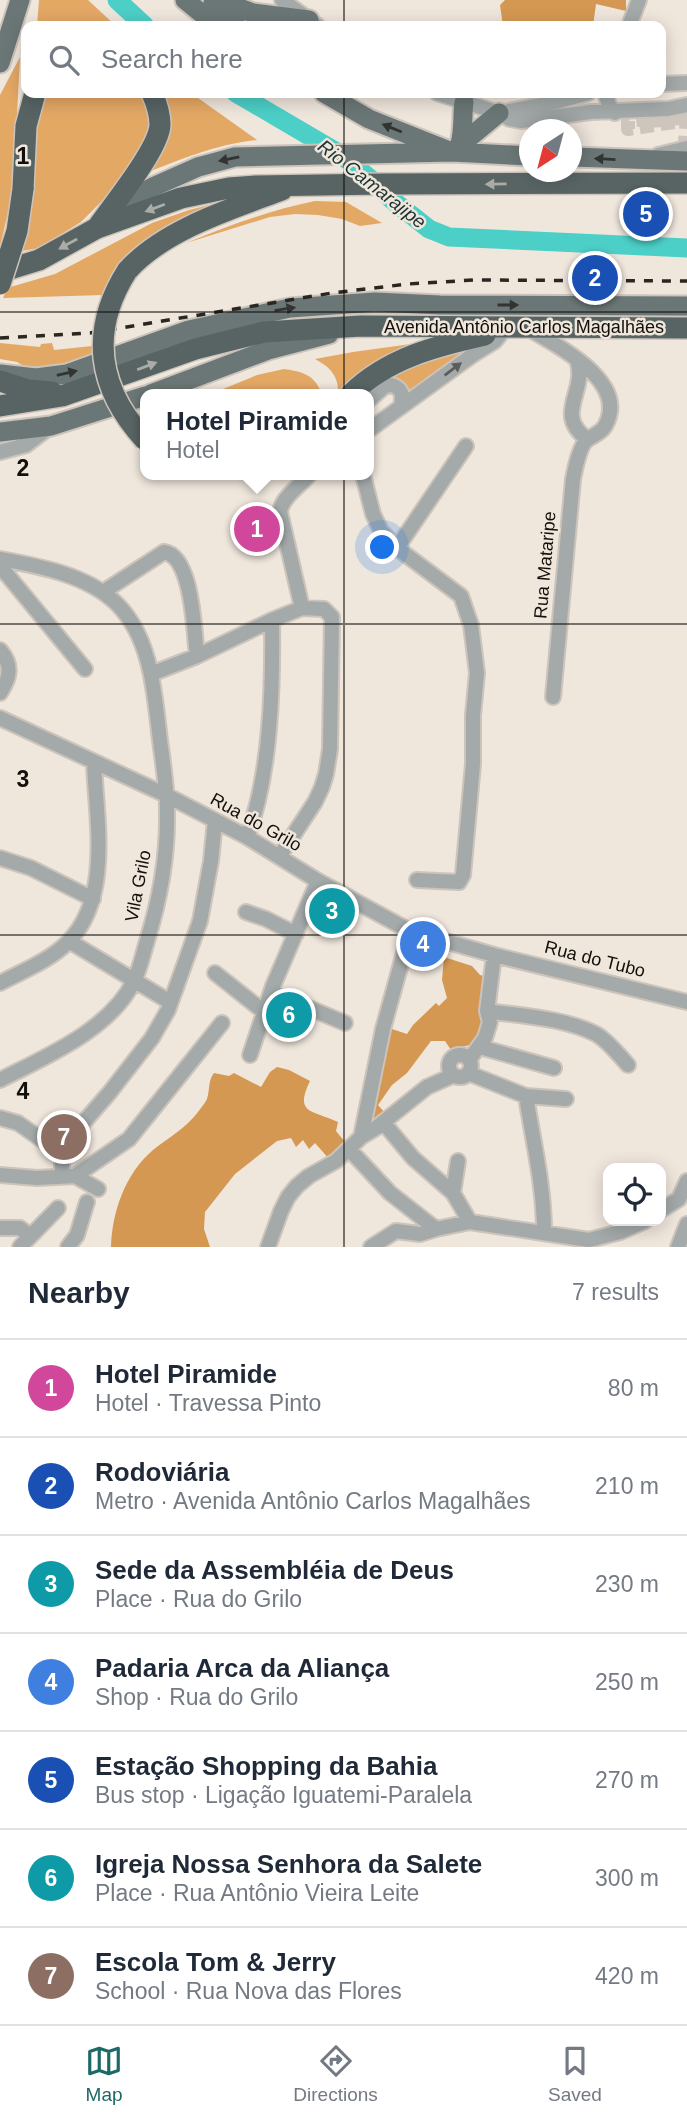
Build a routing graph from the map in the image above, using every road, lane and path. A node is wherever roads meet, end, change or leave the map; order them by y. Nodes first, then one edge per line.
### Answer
1 (185, 0) edge
2 (209, 0) edge
3 (218, 0) edge
4 (639, 0) edge
5 (276, 5) edge
6 (22, 8) edge
7 (211, 21) edge
8 (232, 21) edge
9 (309, 21) edge
10 (631, 21) edge
11 (0, 64) edge
12 (666, 83) edge
13 (687, 83) edge
14 (27, 98) edge
15 (34, 98) edge
16 (155, 98) edge
17 (333, 98) edge
18 (452, 98) edge
19 (568, 98) edge
20 (607, 98) edge
21 (464, 102) junction
22 (687, 105) edge
23 (499, 113) junction
24 (615, 113) junction
25 (26, 126) junction
26 (456, 148) junction
27 (687, 148) edge
28 (519, 155) edge
29 (582, 157) edge
30 (636, 160) junction
31 (687, 161) edge
32 (687, 183) edge
33 (301, 186) junction
34 (97, 228) junction
35 (39, 260) junction
36 (0, 263) edge
37 (0, 272) edge
38 (0, 284) edge
39 (687, 306) edge
40 (361, 326) junction
41 (525, 327) junction
42 (687, 328) edge
43 (503, 331) junction
44 (577, 360) junction
45 (0, 374) edge
46 (0, 381) edge
47 (99, 384) junction
48 (164, 389) edge
49 (357, 389) edge
50 (374, 396) edge
51 (140, 398) edge
52 (4, 405) edge
53 (401, 407) junction
54 (51, 426) junction
55 (374, 426) edge
56 (0, 432) edge
57 (140, 435) edge
58 (587, 439) junction
59 (466, 446) dead end
60 (0, 452) edge
61 (304, 480) edge
62 (364, 480) edge
63 (397, 548) junction
64 (0, 559) edge
65 (0, 566) edge
66 (103, 592) junction
67 (302, 608) junction
68 (272, 620) junction
69 (2, 653) edge
70 (197, 656) junction
71 (85, 669) dead end
72 (151, 674) junction
73 (0, 693) edge
74 (553, 697) dead end
75 (0, 718) edge
76 (94, 763) junction
77 (166, 795) junction
78 (215, 821) junction
79 (247, 837) junction
80 (279, 857) junction
81 (0, 858) edge
82 (417, 880) dead end
83 (318, 881) junction
84 (93, 899) junction
85 (246, 912) dead end
86 (410, 931) junction
87 (296, 934) junction
88 (69, 941) junction
89 (494, 955) junction
90 (215, 973) dead end
91 (134, 981) junction
92 (0, 983) edge
93 (271, 992) junction
94 (170, 1002) junction
95 (687, 1002) edge
96 (487, 1010) junction
97 (263, 1012) junction
98 (222, 1023) dead end
99 (345, 1023) dead end
100 (480, 1047) junction
101 (250, 1055) dead end
102 (628, 1065) dead end
103 (460, 1068) junction
104 (554, 1068) dead end
105 (0, 1080) edge
106 (526, 1096) junction
107 (566, 1100) dead end
108 (0, 1118) edge
109 (383, 1122) junction
110 (361, 1137) junction
111 (349, 1149) junction
112 (62, 1154) junction
113 (458, 1161) dead end
114 (0, 1175) edge
115 (68, 1176) junction
116 (687, 1181) edge
117 (98, 1189) dead end
118 (453, 1193) junction
119 (87, 1202) dead end
120 (683, 1202) edge
121 (58, 1208) dead end
122 (666, 1208) edge
123 (470, 1222) junction
124 (687, 1224) edge
125 (634, 1226) edge
126 (0, 1228) edge
127 (436, 1228) junction
128 (544, 1232) junction
129 (30, 1236) junction
130 (20, 1247) edge
131 (68, 1247) edge
132 (268, 1247) edge
133 (371, 1247) edge
134 (678, 1247) edge

1 - 7 main road
2 - 8 main road
3 - 5 main road
4 - 10 street
5 - 9 main road
6 - 11 main road
12 - 13 street
14 - 25 main road
15 - 25 highway
16 - 34 highway
26 -> 17 main road
18 - 21 street
19 - 23 street
20 - 24 street
21 - 23 street
21 - 26 main road
22 - 24 street
23 - 24 street
23 - 26 main road
25 - 38 highway, bridge
26 - 28 main road
26 -> 34 main road
27 - 30 street
30 -> 29 main road
30 - 31 main road
32 -> 33 highway
33 -> 34 highway
33 - 57 highway, bridge
34 -> 35 highway
35 - 36 main road
35 - 37 highway
45 -> 39 main road
40 - 41 highway, Avenida Antônio Carlos Magalhães
47 -> 40 highway, Avenida Antônio Carlos Magalhães
40 - 48 main road
41 - 42 highway, Avenida Antônio Carlos Magalhães
41 - 43 highway
41 - 44 street, Rua Mataripe
43 - 49 highway
53 -> 43 street
44 - 58 street
44 - 58 street, Rua Mataripe
46 - 47 highway
47 - 52 highway
50 - 53 street
51 - 54 main road
53 - 55 street
54 - 56 main road
54 - 60 street
58 - 74 street, Rua Mataripe
59 - 63 street
61 - 67 street
62 - 63 street
63 - 82 street
64 - 66 street
65 - 71 street
66 - 70 street
66 - 72 street, Vila Grilo
67 - 68 street
67 - 80 street
68 - 70 street
68 - 79 street
69 - 73 street
70 - 72 street
72 - 77 street, Vila Grilo
75 - 76 street, Rua do Grilo
76 - 77 street, Rua do Grilo
76 - 84 street
77 - 78 street, Rua do Grilo
77 - 91 street, Vila Grilo
78 - 79 street, Rua do Grilo
78 - 94 street
79 - 80 street, Rua do Grilo
80 - 83 street, Rua do Grilo
81 - 84 street
83 - 86 street, Rua do Grilo
83 - 87 street
84 - 88 street
85 - 87 street
86 - 89 street, Rua do Grilo
86 - 110 street
87 - 93 street
88 - 91 street
88 - 92 street
89 - 95 street, Rua do Tubo
89 - 96 street
90 - 97 street
91 - 94 street
91 - 105 street, Vila Grilo
93 - 97 street
93 - 99 street
94 - 112 street
96 - 100 street
96 - 102 street
97 - 101 street
98 - 115 street
100 - 103 street
100 - 104 street
103 - 106 street
103 - 109 street
106 - 107 street
106 - 128 street
108 - 112 street
109 - 110 street
109 - 118 street
110 - 111 street
111 - 127 street
111 - 132 street
112 - 115 street
113 - 118 street
114 - 115 street
115 - 117 street
116 - 120 street
118 - 123 street
119 - 131 street
120 - 122 street
121 - 129 street
123 - 127 street
123 - 128 street
124 - 134 street
125 - 128 street
126 - 129 street
127 - 133 street
129 - 130 street

